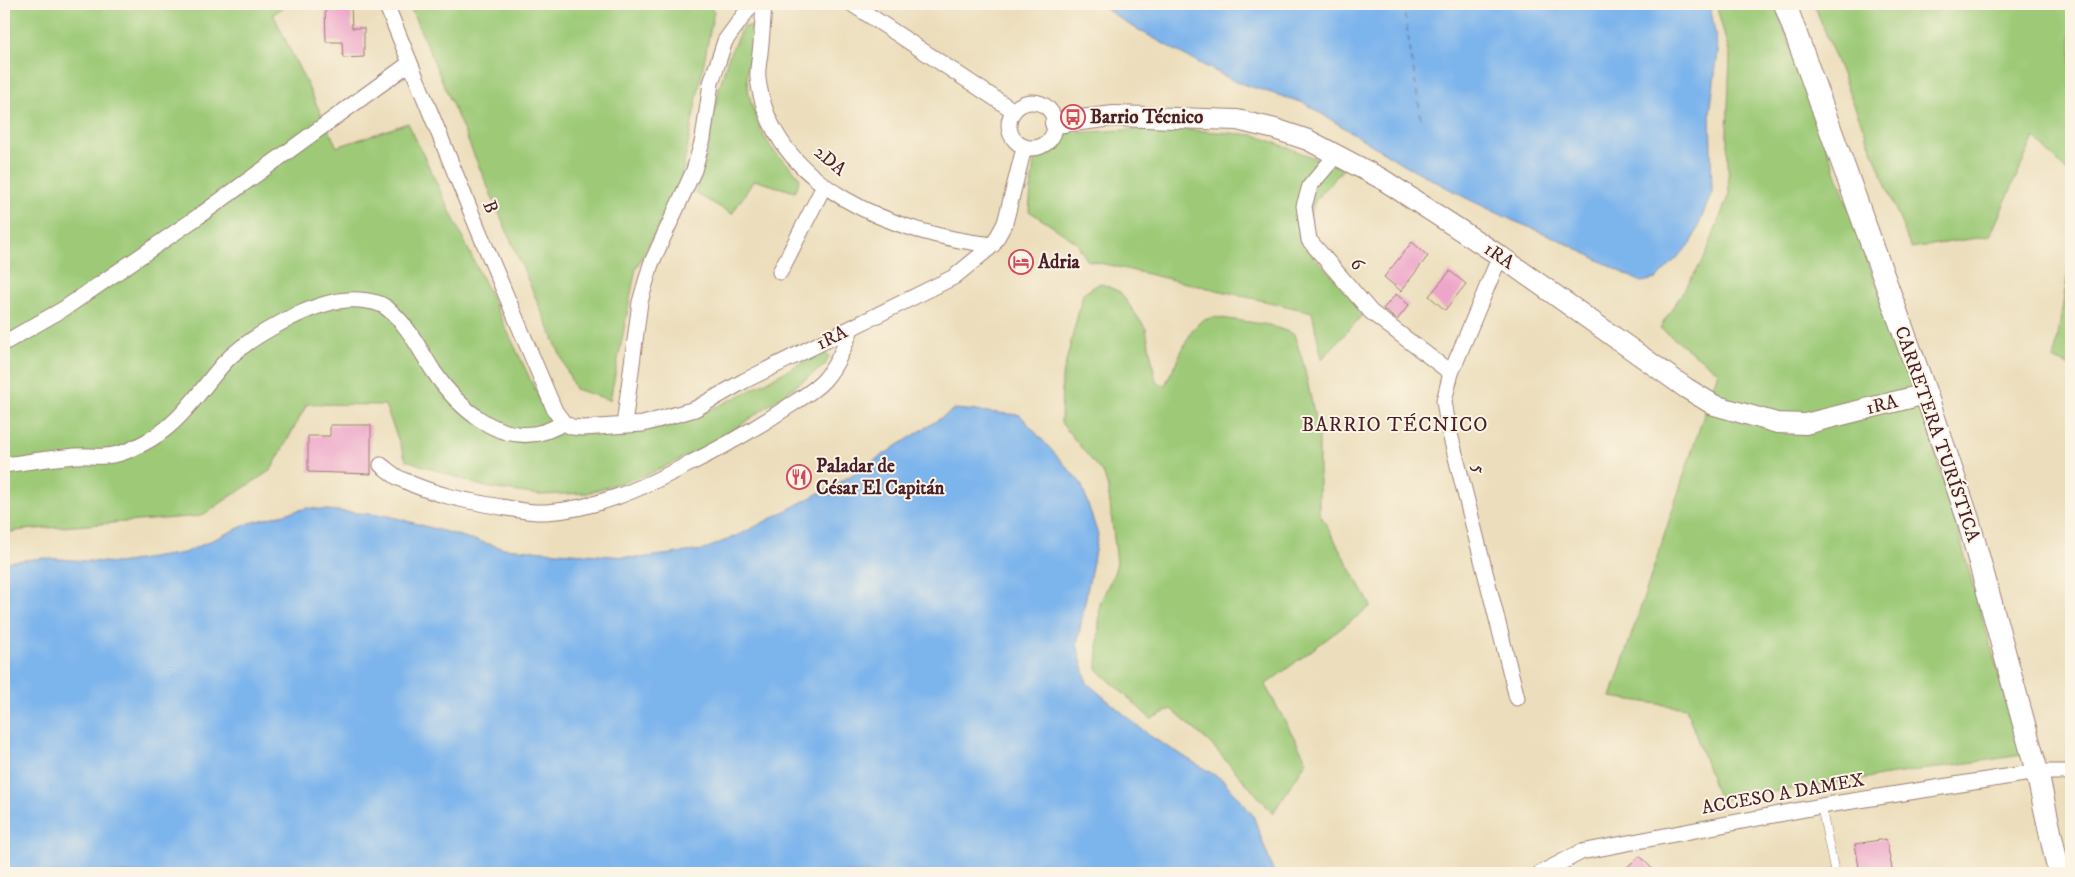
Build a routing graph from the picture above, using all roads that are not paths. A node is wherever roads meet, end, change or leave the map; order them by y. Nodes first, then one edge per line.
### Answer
1 (386, 4) edge
2 (752, 4) edge
3 (764, 4) edge
4 (852, 4) edge
5 (1785, 4) edge
6 (410, 63) junction
7 (1014, 111) junction
8 (1055, 123) junction
9 (1024, 148) junction
10 (1336, 154) junction
11 (824, 186) junction
12 (993, 245) junction
13 (1500, 256) junction
14 (780, 272) dead end
15 (852, 329) junction
16 (4, 343) edge
17 (1451, 373) junction
18 (1926, 394) junction
19 (564, 422) junction
20 (624, 425) junction
21 (4, 465) edge
22 (381, 465) dead end
23 (1517, 698) dead end
24 (2037, 772) junction
25 (2071, 772) edge
26 (1821, 806) junction
27 (1541, 873) edge
28 (1835, 873) edge
29 (2060, 873) edge

1 - 6 street, B
2 - 20 street
3 - 11 street, 2DA
4 - 7 street
5 - 18 main road, CARRETERA TURÍSTICA
6 - 16 street
6 - 19 street, B
7 - 8 street
7 - 9 street
8 - 9 street
8 - 10 street, 1RA
9 - 12 street, 1RA
10 - 13 street, 1RA
10 - 17 street, 6
11 - 12 street, 2DA
11 - 14 street
12 - 15 street, 1RA
13 - 17 street, 5
13 - 18 street, 1RA
15 - 20 street, 1RA
15 - 22 street
17 - 23 street, 5
18 - 24 main road, CARRETERA TURÍSTICA
19 - 20 street, 1RA
19 - 21 street
24 - 25 street, ACCESO A DAMEX
24 - 26 street, ACCESO A DAMEX
24 - 29 main road, CARRETERA TURÍSTICA
26 - 27 street, ACCESO A DAMEX
26 - 28 lane

